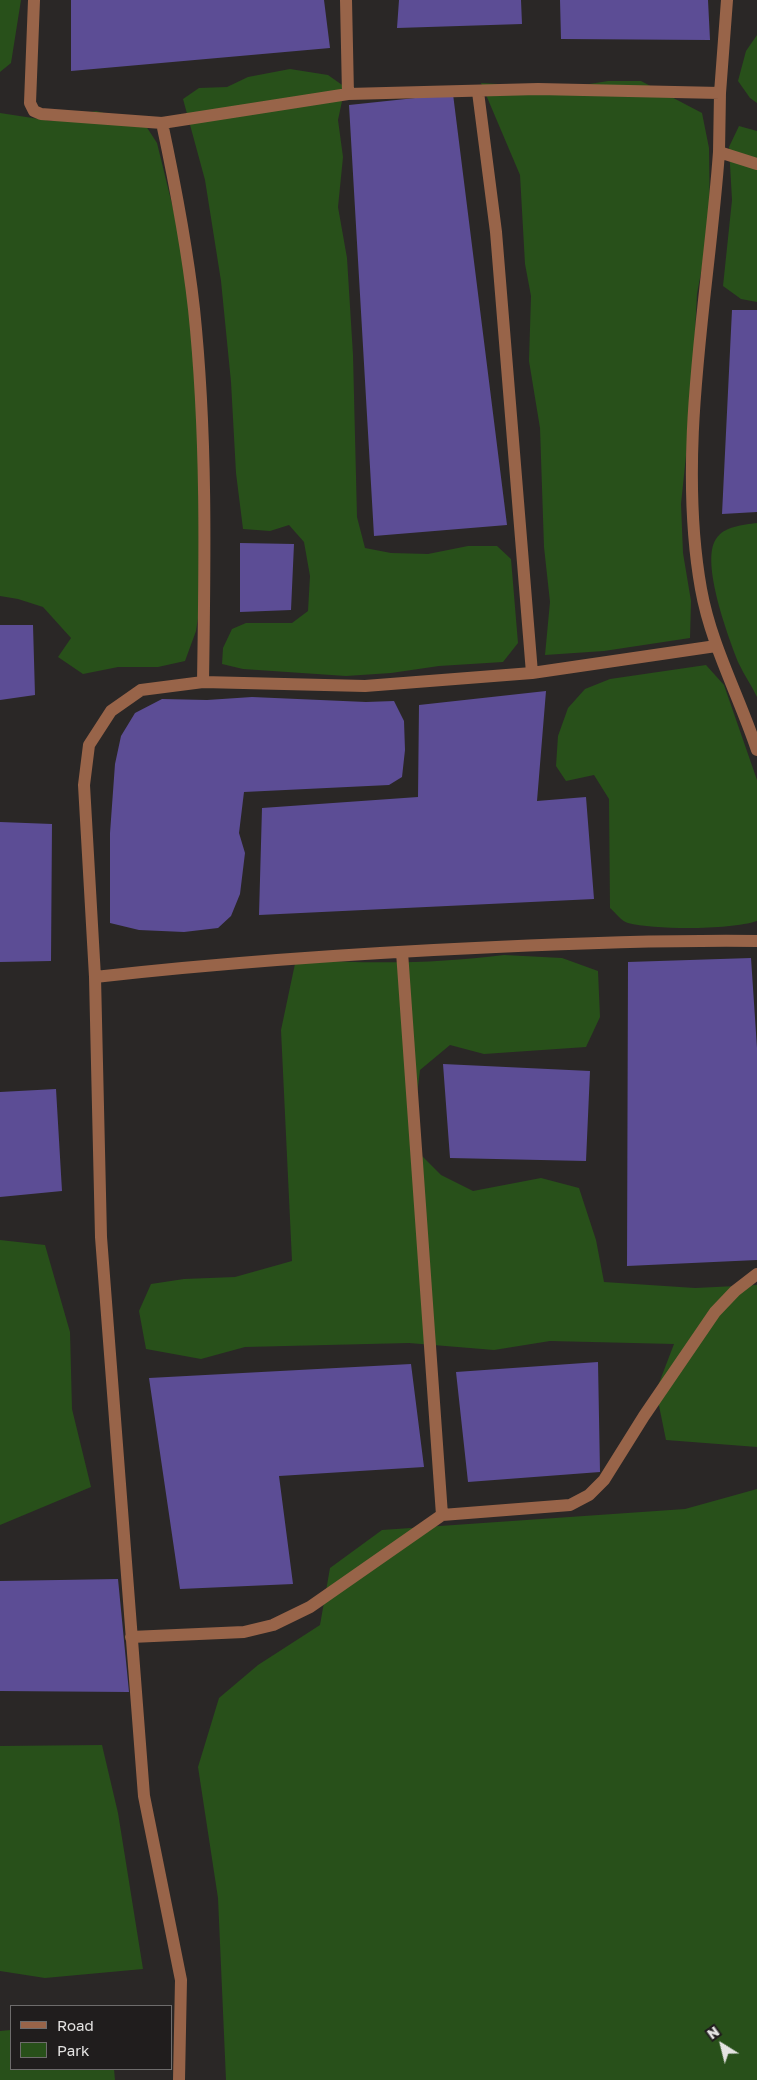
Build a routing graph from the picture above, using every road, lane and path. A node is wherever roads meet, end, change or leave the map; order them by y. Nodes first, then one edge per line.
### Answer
1 (34, 0) edge
2 (346, 0) edge
3 (727, 0) edge
4 (478, 92) junction
5 (720, 93) junction
6 (348, 94) junction
7 (162, 122) junction
8 (719, 152) junction
9 (757, 164) edge
10 (716, 646) junction
11 (532, 673) junction
12 (203, 682) junction
13 (757, 750) edge
14 (757, 941) edge
15 (402, 952) junction
16 (95, 977) junction
17 (757, 1274) edge
18 (442, 1515) junction
19 (131, 1637) junction
20 (180, 2080) edge

1 - 7 street
2 - 6 street
3 - 5 street
4 - 5 street
4 - 6 street
4 - 11 street
5 - 8 street
6 - 7 street
7 - 12 street
8 - 9 street
8 - 10 street
10 - 11 street
10 - 13 street
11 - 12 street
12 - 16 street
14 - 15 street
15 - 16 street
15 - 18 street
16 - 19 street
17 - 18 street
18 - 19 street
19 - 20 street

